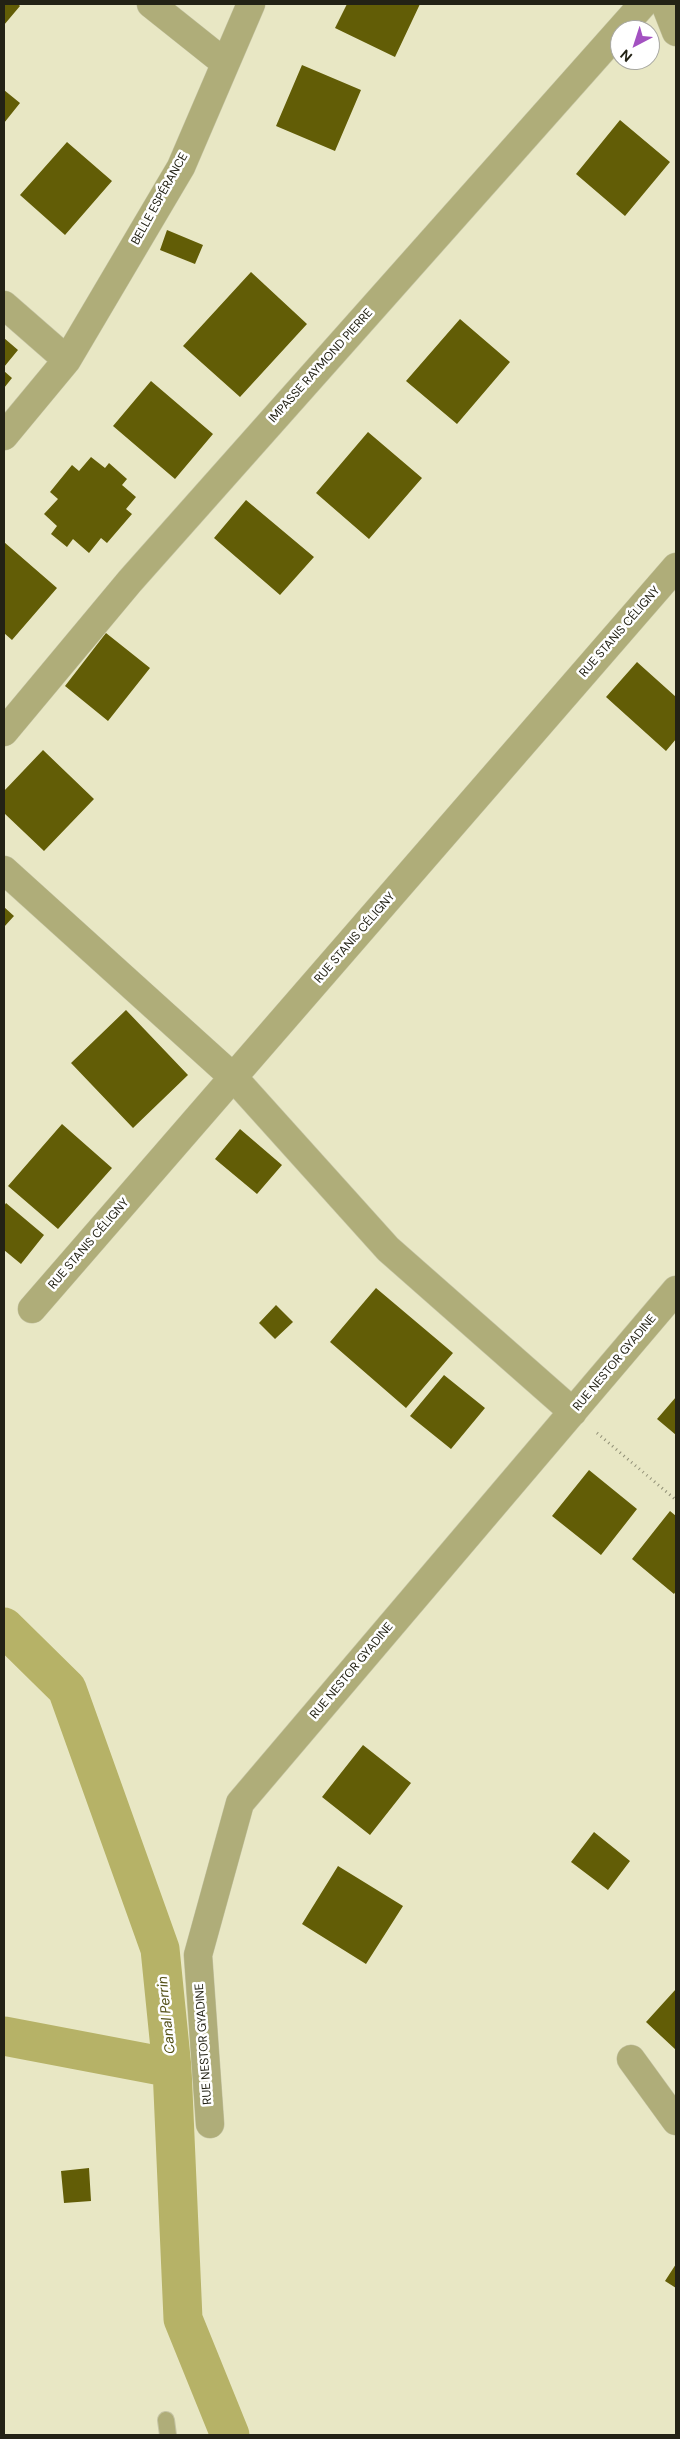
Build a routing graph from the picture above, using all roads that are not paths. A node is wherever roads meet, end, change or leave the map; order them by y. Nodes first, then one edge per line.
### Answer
1 (151, 4) edge
2 (251, 4) edge
3 (643, 4) edge
4 (664, 4) edge
5 (676, 32) edge
6 (225, 63) junction
7 (4, 305) edge
8 (67, 360) junction
9 (4, 436) edge
10 (676, 567) edge
11 (4, 732) edge
12 (4, 870) edge
13 (234, 1078) junction
14 (676, 1290) edge
15 (32, 1309) dead end
16 (573, 1412) junction
17 (631, 2059) dead end
18 (676, 2121) edge
19 (210, 2124) dead end

1 - 6 street
2 - 6 street, BELLE ESPÉRANCE
3 - 11 street, IMPASSE RAYMOND PIERRE
4 - 5 street
6 - 8 street, BELLE ESPÉRANCE
7 - 8 street
8 - 9 street, BELLE ESPÉRANCE
10 - 13 street, RUE STANIS CÉLIGNY
12 - 13 street
13 - 15 street, RUE STANIS CÉLIGNY
13 - 16 street
14 - 16 street, RUE NESTOR GYADINE
16 - 19 street, RUE NESTOR GYADINE
17 - 18 street

